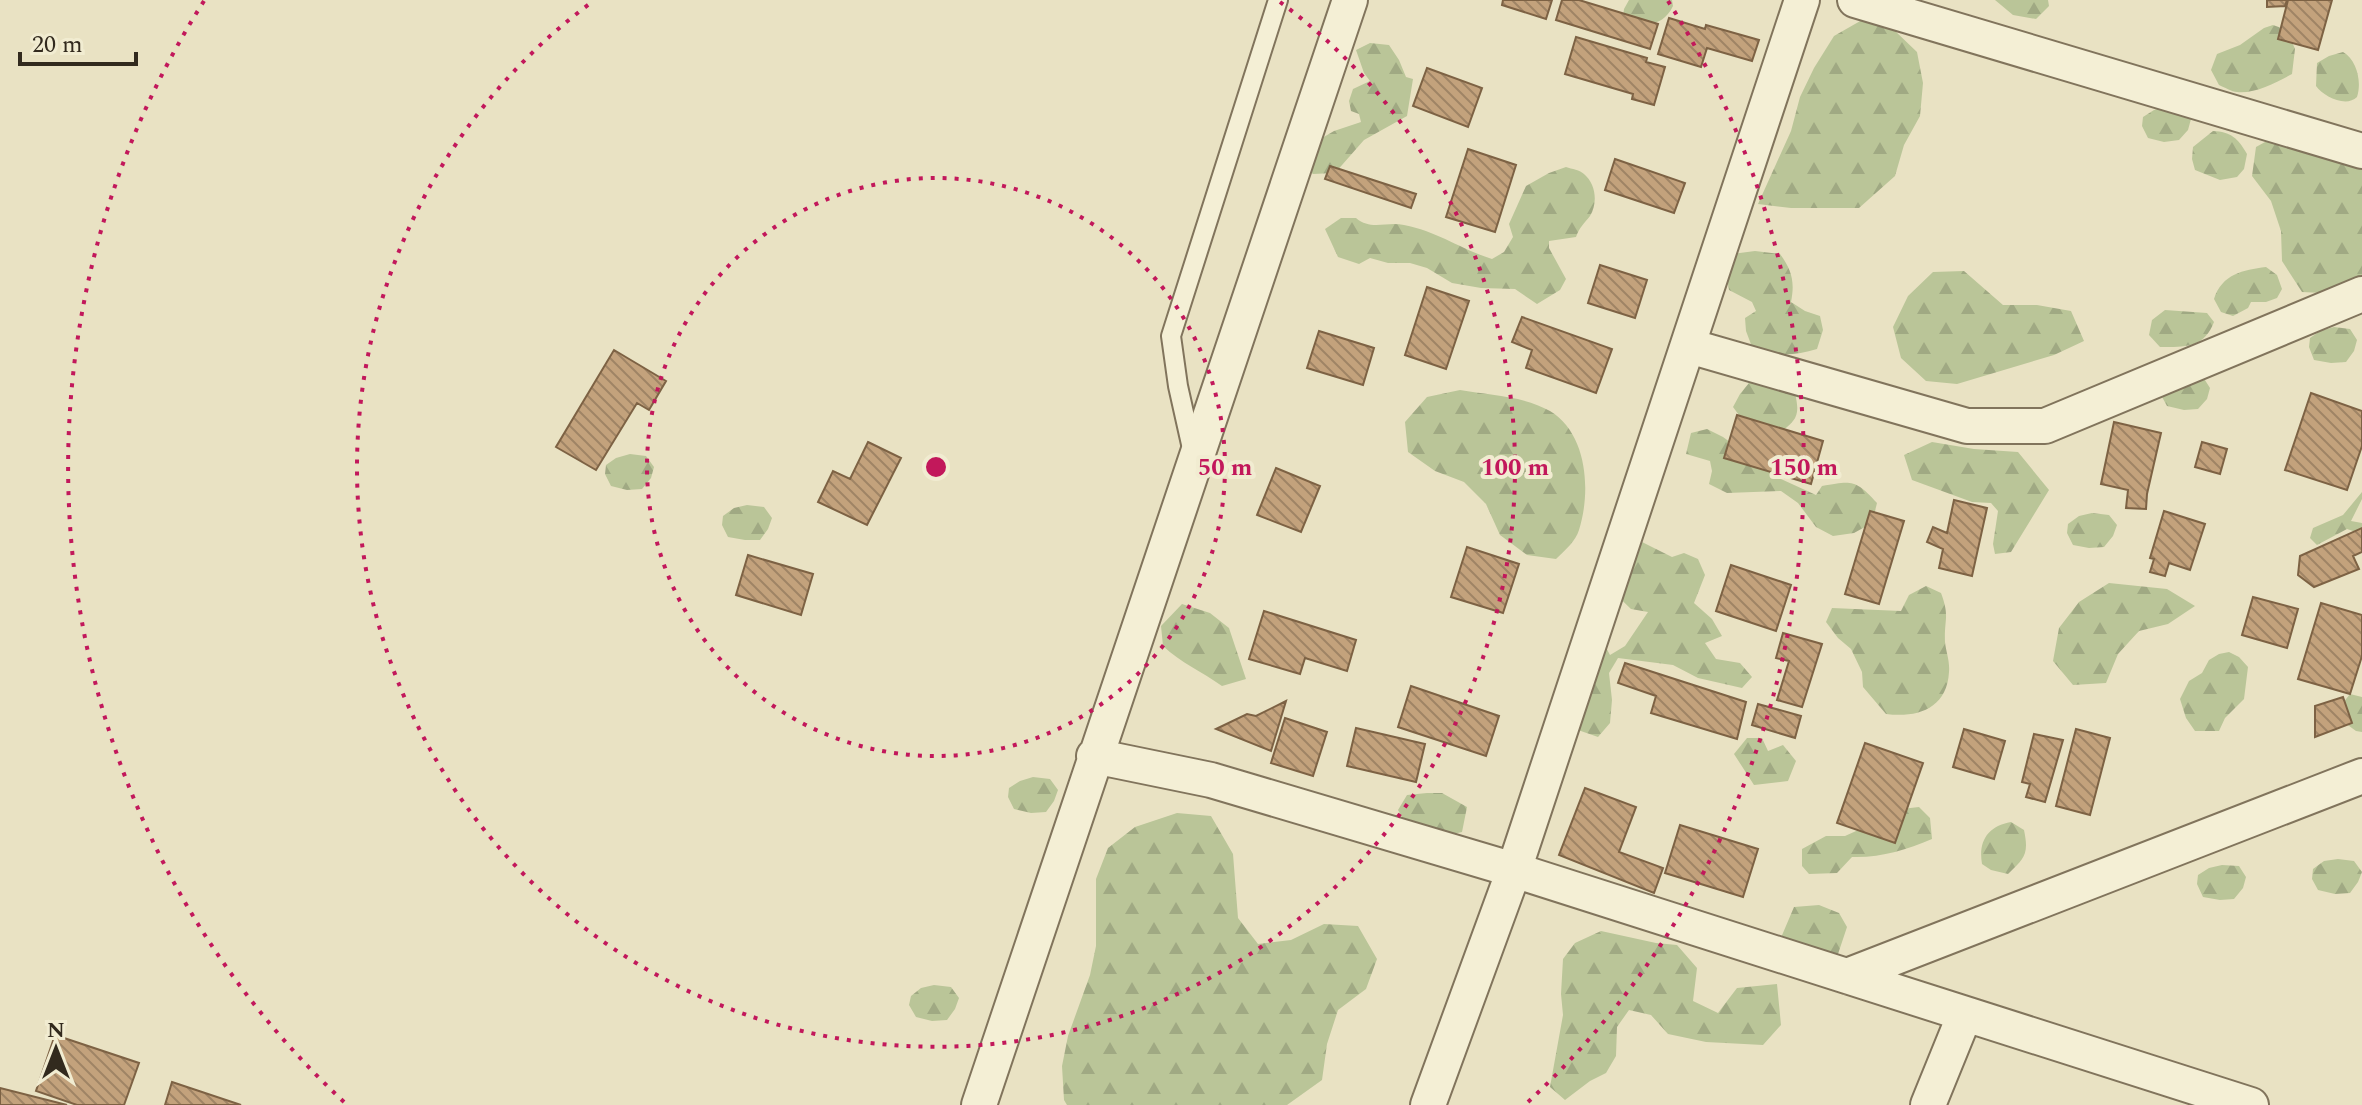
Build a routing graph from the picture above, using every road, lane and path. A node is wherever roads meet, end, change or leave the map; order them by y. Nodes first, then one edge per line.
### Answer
1 (1278, 0) edge
2 (1350, 0) edge
3 (1802, 0) edge
4 (1855, 0) edge
5 (2362, 151) edge
6 (2362, 294) edge
7 (1689, 346) junction
8 (1194, 460) junction
9 (1094, 756) junction
10 (2362, 776) edge
11 (1514, 870) junction
12 (1847, 976) junction
13 (1965, 1014) junction
14 (979, 1105) edge
15 (1428, 1105) edge
16 (1928, 1105) edge
17 (2251, 1105) edge

1 - 8 lane
2 - 8 street
3 - 7 street
4 - 5 street
6 - 7 street
7 - 11 street
8 - 9 street
9 - 11 street
9 - 14 street
10 - 12 street
11 - 12 street
11 - 15 street
12 - 13 street
13 - 16 street
13 - 17 street

